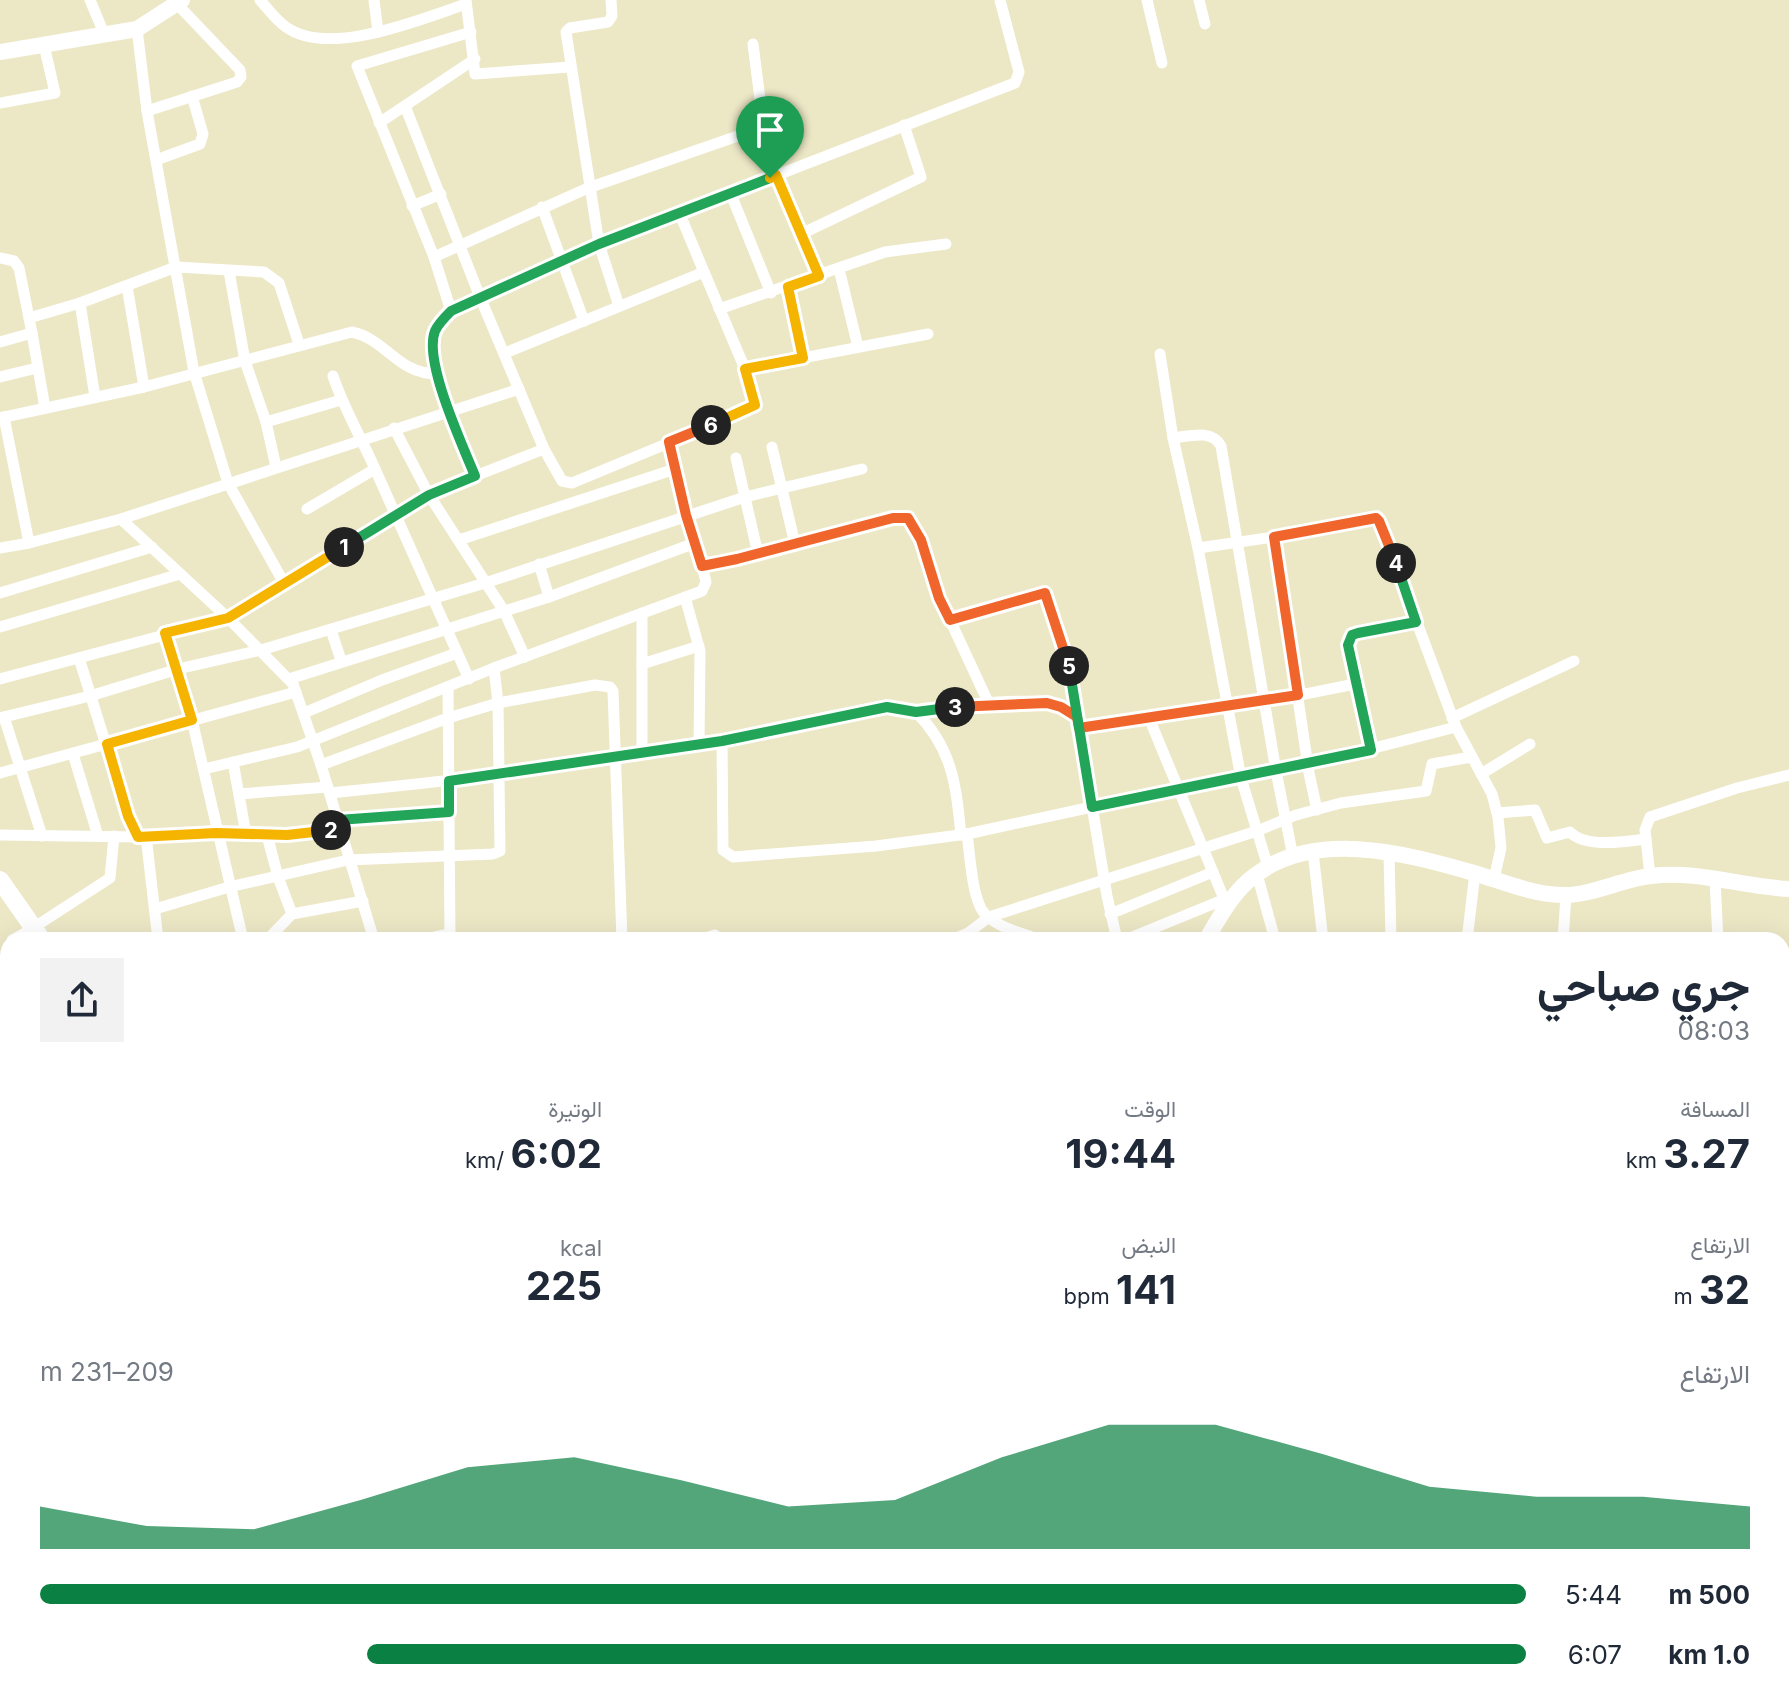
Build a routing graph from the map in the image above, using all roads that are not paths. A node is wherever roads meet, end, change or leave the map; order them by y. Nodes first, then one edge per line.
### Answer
1 (90, 0) edge
2 (260, 0) edge
3 (374, 0) edge
4 (611, 0) edge
5 (1000, 0) edge
6 (1147, 0) edge
7 (1199, 0) edge
8 (180, 2) edge
9 (466, 2) edge
10 (1205, 24) dead end
11 (137, 29) junction
12 (378, 32) junction
13 (471, 32) junction
14 (105, 36) junction
15 (753, 44) dead end
16 (44, 45) junction
17 (0, 52) edge
18 (475, 59) junction
19 (1162, 63) dead end
20 (570, 67) junction
21 (192, 96) junction
22 (0, 103) edge
23 (405, 106) junction
24 (147, 111) junction
25 (379, 123) junction
26 (904, 125) junction
27 (764, 127) junction
28 (156, 160) junction
29 (773, 176) junction
30 (588, 188) junction
31 (730, 192) junction
32 (441, 194) junction
33 (412, 206) junction
34 (542, 207) junction
35 (679, 212) junction
36 (801, 234) junction
37 (460, 244) junction
38 (599, 244) junction
39 (946, 244) dead end
40 (434, 257) junction
41 (0, 258) edge
42 (560, 261) junction
43 (176, 267) junction
44 (839, 269) junction
45 (229, 271) junction
46 (704, 272) junction
47 (819, 276) junction
48 (127, 286) junction
49 (788, 287) junction
50 (771, 293) junction
51 (480, 297) junction
52 (80, 303) junction
53 (619, 306) junction
54 (719, 309) junction
55 (451, 311) junction
56 (29, 318) junction
57 (584, 321) junction
58 (32, 333) junction
59 (928, 334) dead end
60 (0, 342) edge
61 (299, 344) junction
62 (858, 347) junction
63 (505, 353) junction
64 (1160, 354) dead end
65 (803, 358) junction
66 (245, 361) junction
67 (37, 368) junction
68 (745, 369) junction
69 (194, 372) junction
70 (437, 374) junction
71 (333, 376) dead end
72 (0, 377) edge
73 (144, 387) junction
74 (519, 389) junction
75 (95, 397) junction
76 (341, 400) junction
77 (45, 408) junction
78 (450, 411) junction
79 (2, 418) edge
80 (266, 422) junction
81 (394, 428) junction
82 (1173, 438) junction
83 (362, 440) junction
84 (669, 442) junction
85 (772, 447) dead end
86 (544, 449) junction
87 (736, 458) dead end
88 (13, 465) junction
89 (0, 467) edge
90 (276, 467) junction
91 (375, 469) junction
92 (675, 469) junction
93 (862, 469) dead end
94 (475, 476) junction
95 (228, 483) junction
96 (782, 488) junction
97 (429, 495) junction
98 (745, 497) junction
99 (307, 509) dead end
100 (686, 515) junction
101 (393, 517) junction
102 (121, 519) junction
103 (1274, 537) junction
104 (459, 540) junction
105 (29, 543) junction
106 (695, 543) junction
107 (1237, 543) junction
108 (795, 544) junction
109 (152, 547) junction
110 (0, 548) edge
111 (1198, 548) junction
112 (758, 554) junction
113 (539, 564) junction
114 (702, 566) junction
115 (180, 574) junction
116 (284, 583) junction
117 (485, 583) junction
118 (0, 593) edge
119 (549, 597) junction
120 (685, 597) junction
121 (433, 599) junction
122 (504, 611) junction
123 (642, 613) junction
124 (228, 618) junction
125 (950, 620) junction
126 (1416, 622) junction
127 (0, 627) edge
128 (331, 630) junction
129 (447, 630) junction
130 (165, 633) junction
131 (699, 646) junction
132 (261, 650) junction
133 (457, 653) junction
134 (525, 657) junction
135 (79, 658) junction
136 (341, 660) junction
137 (1574, 661) dead end
138 (642, 664) junction
139 (494, 668) junction
140 (178, 669) junction
141 (0, 679) edge
142 (289, 679) junction
143 (469, 679) junction
144 (1355, 684) junction
145 (448, 687) junction
146 (296, 692) junction
147 (1298, 695) junction
148 (90, 696) junction
149 (1265, 702) junction
150 (498, 703) junction
151 (989, 704) junction
152 (1226, 707) junction
153 (916, 712) junction
154 (304, 713) junction
155 (2, 717) edge
156 (448, 718) junction
157 (1149, 718) junction
158 (192, 720) junction
159 (1078, 722) junction
160 (1454, 723) junction
161 (312, 738) junction
162 (722, 741) junction
163 (107, 744) junction
164 (1530, 744) dead end
165 (699, 745) junction
166 (1371, 750) junction
167 (73, 754) junction
168 (642, 754) junction
169 (1471, 757) junction
170 (614, 759) junction
171 (233, 762) junction
172 (1308, 764) junction
173 (321, 765) junction
174 (19, 766) junction
175 (204, 769) junction
176 (1276, 771) junction
177 (0, 773) edge
178 (1481, 774) junction
179 (497, 775) junction
180 (1789, 775) edge
181 (1241, 778) junction
182 (449, 781) junction
183 (329, 790) junction
184 (1177, 790) junction
185 (239, 794) junction
186 (1092, 807) junction
187 (1317, 810) junction
188 (449, 812) junction
189 (1497, 813) junction
190 (1287, 820) junction
191 (339, 824) junction
192 (1257, 831) junction
193 (216, 833) junction
194 (246, 834) junction
195 (0, 835) edge
196 (267, 835) junction
197 (964, 835) junction
198 (42, 836) junction
199 (98, 836) junction
200 (114, 836) junction
201 (142, 836) junction
202 (1646, 839) junction
203 (1202, 847) junction
204 (1313, 852) junction
205 (1389, 854) junction
206 (448, 855) junction
207 (1293, 857) junction
208 (348, 860) junction
209 (1262, 870) junction
210 (1213, 872) junction
211 (1475, 873) junction
212 (1650, 876) junction
213 (278, 877) junction
214 (1494, 879) junction
215 (0, 880) edge
216 (1104, 880) junction
217 (1715, 880) junction
218 (229, 887) junction
219 (1789, 889) edge
220 (1566, 896) junction
221 (0, 900) edge
222 (363, 901) junction
223 (1226, 902) junction
224 (155, 909) junction
225 (292, 914) junction
226 (1110, 914) junction
227 (989, 917) junction
228 (22, 932) edge
229 (23, 932) edge
230 (32, 932) edge
231 (157, 932) edge
232 (241, 932) edge
233 (275, 932) edge
234 (372, 932) edge
235 (450, 932) edge
236 (622, 932) edge
237 (969, 932) edge
238 (1006, 932) edge
239 (1115, 932) edge
240 (1146, 932) edge
241 (1210, 932) edge
242 (1274, 932) edge
243 (1322, 932) edge
244 (1391, 932) edge
245 (1468, 932) edge
246 (1564, 932) edge
247 (1718, 932) edge

1 - 14 street
2 - 12 street
3 - 12 street
4 - 20 street
5 - 26 street
6 - 19 street
7 - 10 street
8 - 11 street
8 - 21 street
9 - 12 street
9 - 13 street
11 - 14 street
11 - 24 street
13 - 18 street
13 - 25 street
14 - 16 street
15 - 27 street
16 - 17 street
16 - 22 street
18 - 20 street
18 - 23 street
20 - 30 street
21 - 24 street
21 - 28 street
23 - 25 street
23 - 32 street
24 - 28 street
25 - 33 street
26 - 29 street
26 - 36 street
27 - 29 street
27 - 30 street
28 - 43 street
29 - 31 street
29 - 36 street
30 - 34 street
30 - 38 street
31 - 35 street
31 - 50 street
32 - 33 street
32 - 37 street
33 - 40 street
34 - 37 street
34 - 42 street
35 - 38 street
35 - 46 street
36 - 47 street
37 - 40 street
37 - 51 street
38 - 42 street
38 - 53 street
39 - 44 street
40 - 55 street
41 - 56 street
42 - 51 street
42 - 57 street
43 - 45 street
43 - 48 street
43 - 69 street
44 - 47 street
44 - 62 street
45 - 61 street
45 - 66 street
46 - 53 street
46 - 54 street
47 - 49 street
48 - 52 street
48 - 73 street
49 - 50 street
49 - 65 street
50 - 54 street
51 - 55 street
51 - 63 street
52 - 56 street
52 - 75 street
53 - 57 street
54 - 68 street
55 - 70 street
56 - 58 street
57 - 63 street
58 - 60 street
58 - 67 street
59 - 62 street
61 - 66 street
61 - 70 street
62 - 65 street
63 - 74 street
64 - 82 street
65 - 68 street
66 - 69 street
66 - 80 street
67 - 72 street
67 - 77 street
68 - 84 street
69 - 73 street
69 - 95 street
70 - 78 street
71 - 76 street
73 - 75 street
74 - 78 street
74 - 86 street
75 - 77 street
76 - 80 street
76 - 83 street
77 - 79 street
78 - 81 street
78 - 94 street
79 - 88 street
80 - 90 street
81 - 83 street
81 - 97 street
82 - 107 street
82 - 111 street
83 - 90 street
83 - 91 street
84 - 86 street
84 - 92 street
85 - 96 street
86 - 94 street
87 - 98 street
88 - 89 street
88 - 105 street
90 - 95 street
91 - 99 street
91 - 101 street
92 - 100 street
92 - 104 street
93 - 96 street
94 - 97 street
95 - 102 street
95 - 116 street
96 - 98 street
96 - 108 street
97 - 101 street
97 - 104 street
98 - 100 street
98 - 112 street
100 - 106 street
100 - 113 street
101 - 116 street
101 - 121 street
102 - 105 street
102 - 109 street
103 - 107 street
103 - 126 street
103 - 147 street
104 - 117 street
105 - 110 street
106 - 114 street
106 - 119 street
107 - 111 street
107 - 149 street
108 - 112 street
108 - 125 street
109 - 115 street
109 - 118 street
111 - 152 street
112 - 114 street
113 - 117 street
113 - 119 street
114 - 120 street
115 - 124 street
115 - 127 street
116 - 124 street
117 - 121 street
117 - 122 street
119 - 122 street
120 - 123 street
120 - 131 street
121 - 128 street
121 - 129 street
122 - 129 street
122 - 134 street
123 - 134 street
123 - 138 street
124 - 130 street
124 - 132 street
125 - 151 street
125 - 159 street
126 - 144 street
126 - 160 street
128 - 132 street
128 - 136 street
129 - 133 street
129 - 136 street
130 - 135 street
130 - 140 street
131 - 138 street
131 - 165 street
132 - 140 street
132 - 142 street
133 - 143 street
133 - 154 street
134 - 139 street
135 - 141 street
135 - 148 street
136 - 142 street
137 - 160 street
138 - 168 street
139 - 143 street
139 - 150 street
140 - 148 street
140 - 158 street
142 - 146 street
143 - 145 street
144 - 147 street
144 - 166 street
145 - 156 street
145 - 161 street
146 - 154 street
146 - 158 street
147 - 149 street
147 - 172 street
148 - 155 street
148 - 163 street
149 - 152 street
149 - 176 street
150 - 156 street
150 - 170 street
150 - 179 street
151 - 153 street
151 - 159 street
152 - 157 street
152 - 181 street
153 - 162 street
153 - 197 street
154 - 161 street
155 - 174 street
156 - 173 street
156 - 182 street
157 - 159 street
157 - 184 street
158 - 163 street
158 - 175 street
159 - 186 street
160 - 166 street
160 - 169 street
161 - 171 street
161 - 173 street
162 - 165 street
162 - 197 street
163 - 167 street
163 - 201 street
164 - 178 street
165 - 168 street
166 - 172 street
167 - 174 street
167 - 199 street
168 - 170 street
169 - 178 street
169 - 187 street
170 - 179 street
170 - 236 street
171 - 175 street
171 - 185 street
172 - 176 street
172 - 187 street
173 - 183 street
174 - 177 street
174 - 198 street
175 - 193 street
176 - 181 street
176 - 190 street
178 - 189 street
179 - 182 street
179 - 206 street
180 - 202 street
181 - 184 street
181 - 192 street
182 - 183 street
182 - 188 street
183 - 185 street
183 - 191 street
184 - 186 street
184 - 203 street
185 - 194 street
186 - 197 street
186 - 216 street
187 - 190 street
188 - 191 street
188 - 206 street
189 - 202 street
189 - 214 street
190 - 192 street
190 - 207 street
191 - 196 street
191 - 208 street
192 - 203 street
192 - 209 street
193 - 194 street
193 - 201 street
193 - 218 street
194 - 196 street
195 - 198 street
196 - 213 street
197 - 227 street
198 - 199 street
199 - 200 street
200 - 201 street
200 - 230 street
201 - 224 street
202 - 212 street
203 - 210 street
203 - 216 street
204 - 205 street
204 - 207 street
204 - 243 street
205 - 211 street
205 - 244 street
206 - 208 street
206 - 235 street
207 - 209 street
208 - 213 street
208 - 222 street
209 - 223 street
209 - 242 street
210 - 223 street
210 - 226 street
211 - 214 street
211 - 245 street
212 - 217 street
212 - 220 street
213 - 218 street
213 - 225 street
214 - 220 street
215 - 229 main road
216 - 226 street
216 - 227 street
217 - 219 street
217 - 247 street
218 - 224 street
218 - 232 street
220 - 246 street
221 - 228 main road
222 - 225 street
222 - 234 street
223 - 240 street
223 - 241 street
224 - 231 street
225 - 233 street
226 - 239 street
227 - 237 street
227 - 238 street

